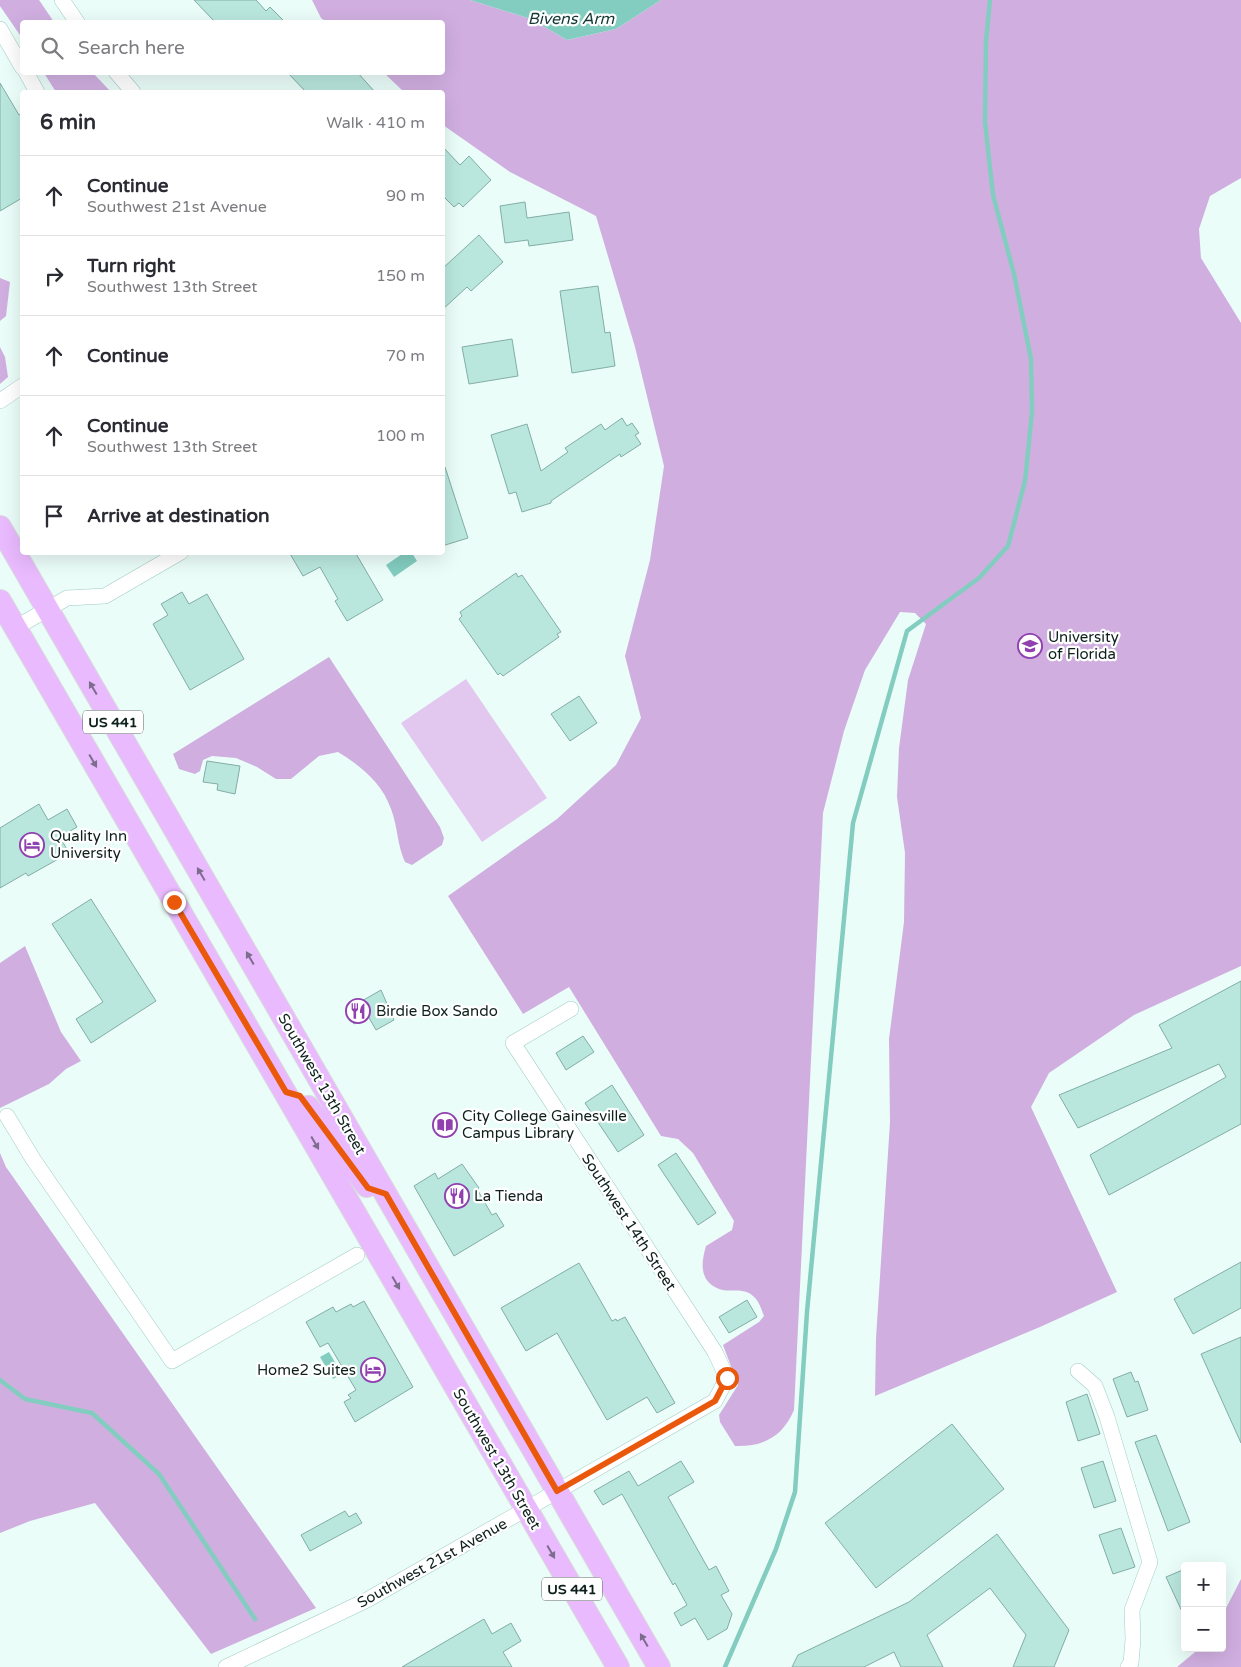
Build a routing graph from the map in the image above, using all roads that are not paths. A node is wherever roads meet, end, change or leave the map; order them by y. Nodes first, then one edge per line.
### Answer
1 (62, 0) edge
2 (76, 20) edge
3 (0, 29) edge
4 (20, 64) edge
5 (28, 75) edge
6 (119, 75) edge
7 (36, 90) edge
8 (131, 90) edge
9 (20, 387) edge
10 (0, 402) edge
11 (0, 527) edge
12 (176, 555) edge
13 (0, 602) edge
14 (48, 609) junction
15 (16, 628) junction
16 (225, 917) junction
17 (193, 934) junction
18 (572, 1009) dead end
19 (286, 1092) junction
20 (7, 1116) dead end
21 (386, 1194) junction
22 (405, 1228) junction
23 (366, 1250) junction
24 (1078, 1371) dead end
25 (727, 1378) joint
26 (557, 1491) junction
27 (527, 1510) junction
28 (226, 1667) edge
29 (618, 1667) edge
30 (659, 1667) edge
31 (1128, 1667) edge

1 - 2 street
3 - 4 street
5 - 7 street
6 - 8 street
9 - 10 street
11 - 14 main road, Southwest 13th Street / US 441
12 - 14 street
13 - 15 main road, Southwest 13th Street / US 441
14 - 15 street
16 -> 14 main road, Southwest 13th Street / US 441
15 -> 17 main road, Southwest 13th Street / US 441
16 - 17 main road
21 -> 16 main road, Southwest 13th Street / US 441
17 - 19 main road, Southwest 13th Street / US 441
18 - 25 street, Southwest 14th Street
19 - 21 main road
19 -> 23 main road, Southwest 13th Street / US 441
20 - 23 street
21 - 22 main road, Southwest 13th Street / US 441
22 - 23 main road
22 - 26 main road, Southwest 13th Street / US 441
23 -> 27 main road, Southwest 13th Street / US 441
24 - 31 street
25 - 26 street, Southwest 21st Avenue
26 - 27 street, Southwest 21st Avenue
30 -> 26 main road, Southwest 13th Street / US 441
27 - 28 street, Southwest 21st Avenue
27 -> 29 main road, Southwest 13th Street / US 441

